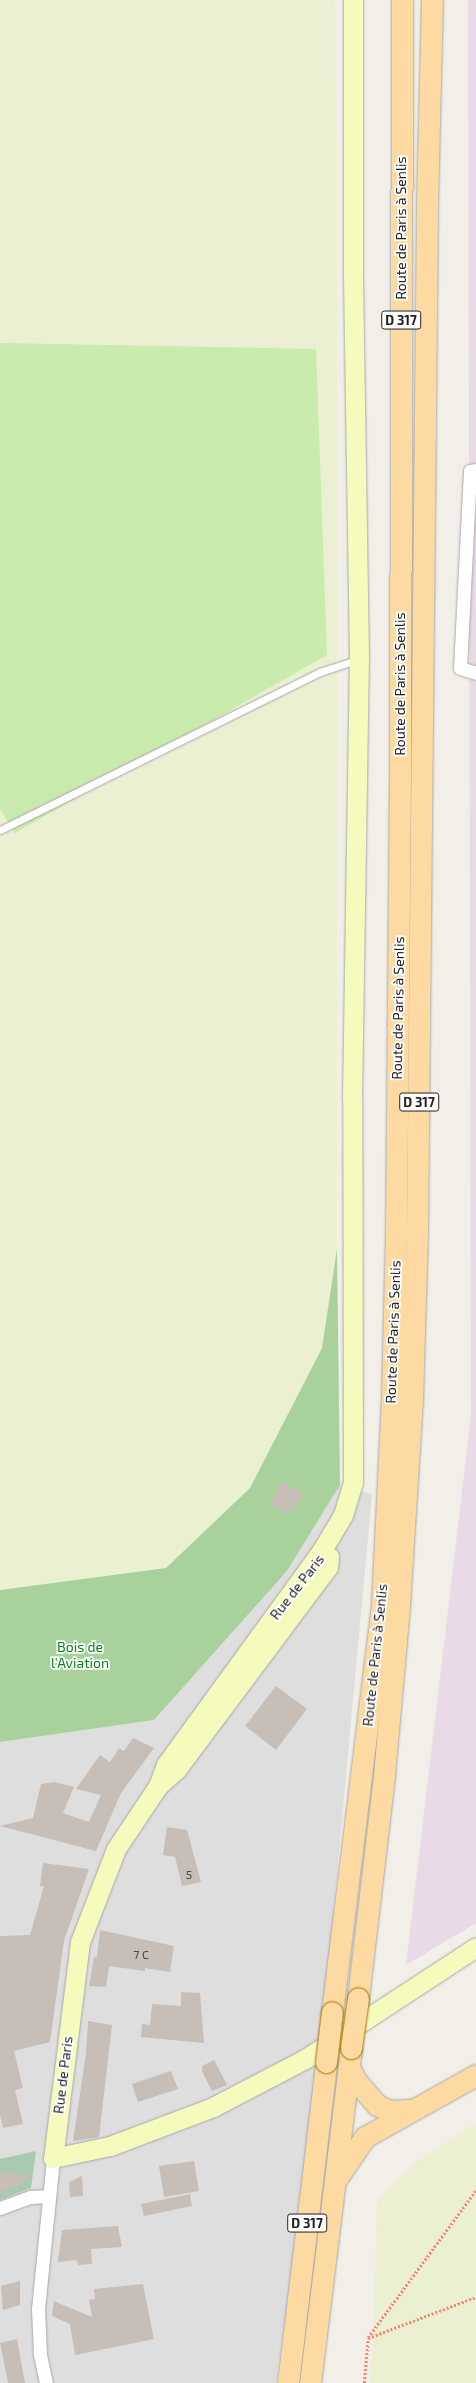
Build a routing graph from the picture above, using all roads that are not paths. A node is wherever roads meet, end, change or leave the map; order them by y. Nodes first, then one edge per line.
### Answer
1 (353, 0) edge
2 (432, 0) edge
3 (401, 2) edge
4 (476, 470) edge
5 (359, 659) junction
6 (476, 673) edge
7 (0, 830) edge
8 (476, 1947) edge
9 (350, 2058) junction
10 (476, 2075) edge
11 (412, 2110) junction
12 (53, 2158) junction
13 (334, 2184) junction
14 (48, 2196) junction
15 (0, 2208) edge
16 (46, 2383) edge
17 (288, 2383) edge
18 (310, 2383) edge

1 - 5 street
2 - 9 main road, Route de Paris à Senlis / D 317, bridge
3 - 17 main road, Route de Paris à Senlis / D 317, bridge
4 - 6 street
5 - 7 lane
5 - 12 street, Rue de Paris
8 - 12 street
9 - 11 main road
9 - 13 main road, D 317
10 - 11 main road
11 - 13 main road
12 - 14 street, Rue de Paris
13 - 18 main road, D 317
14 - 15 street
14 - 16 street, Rue de Paris

